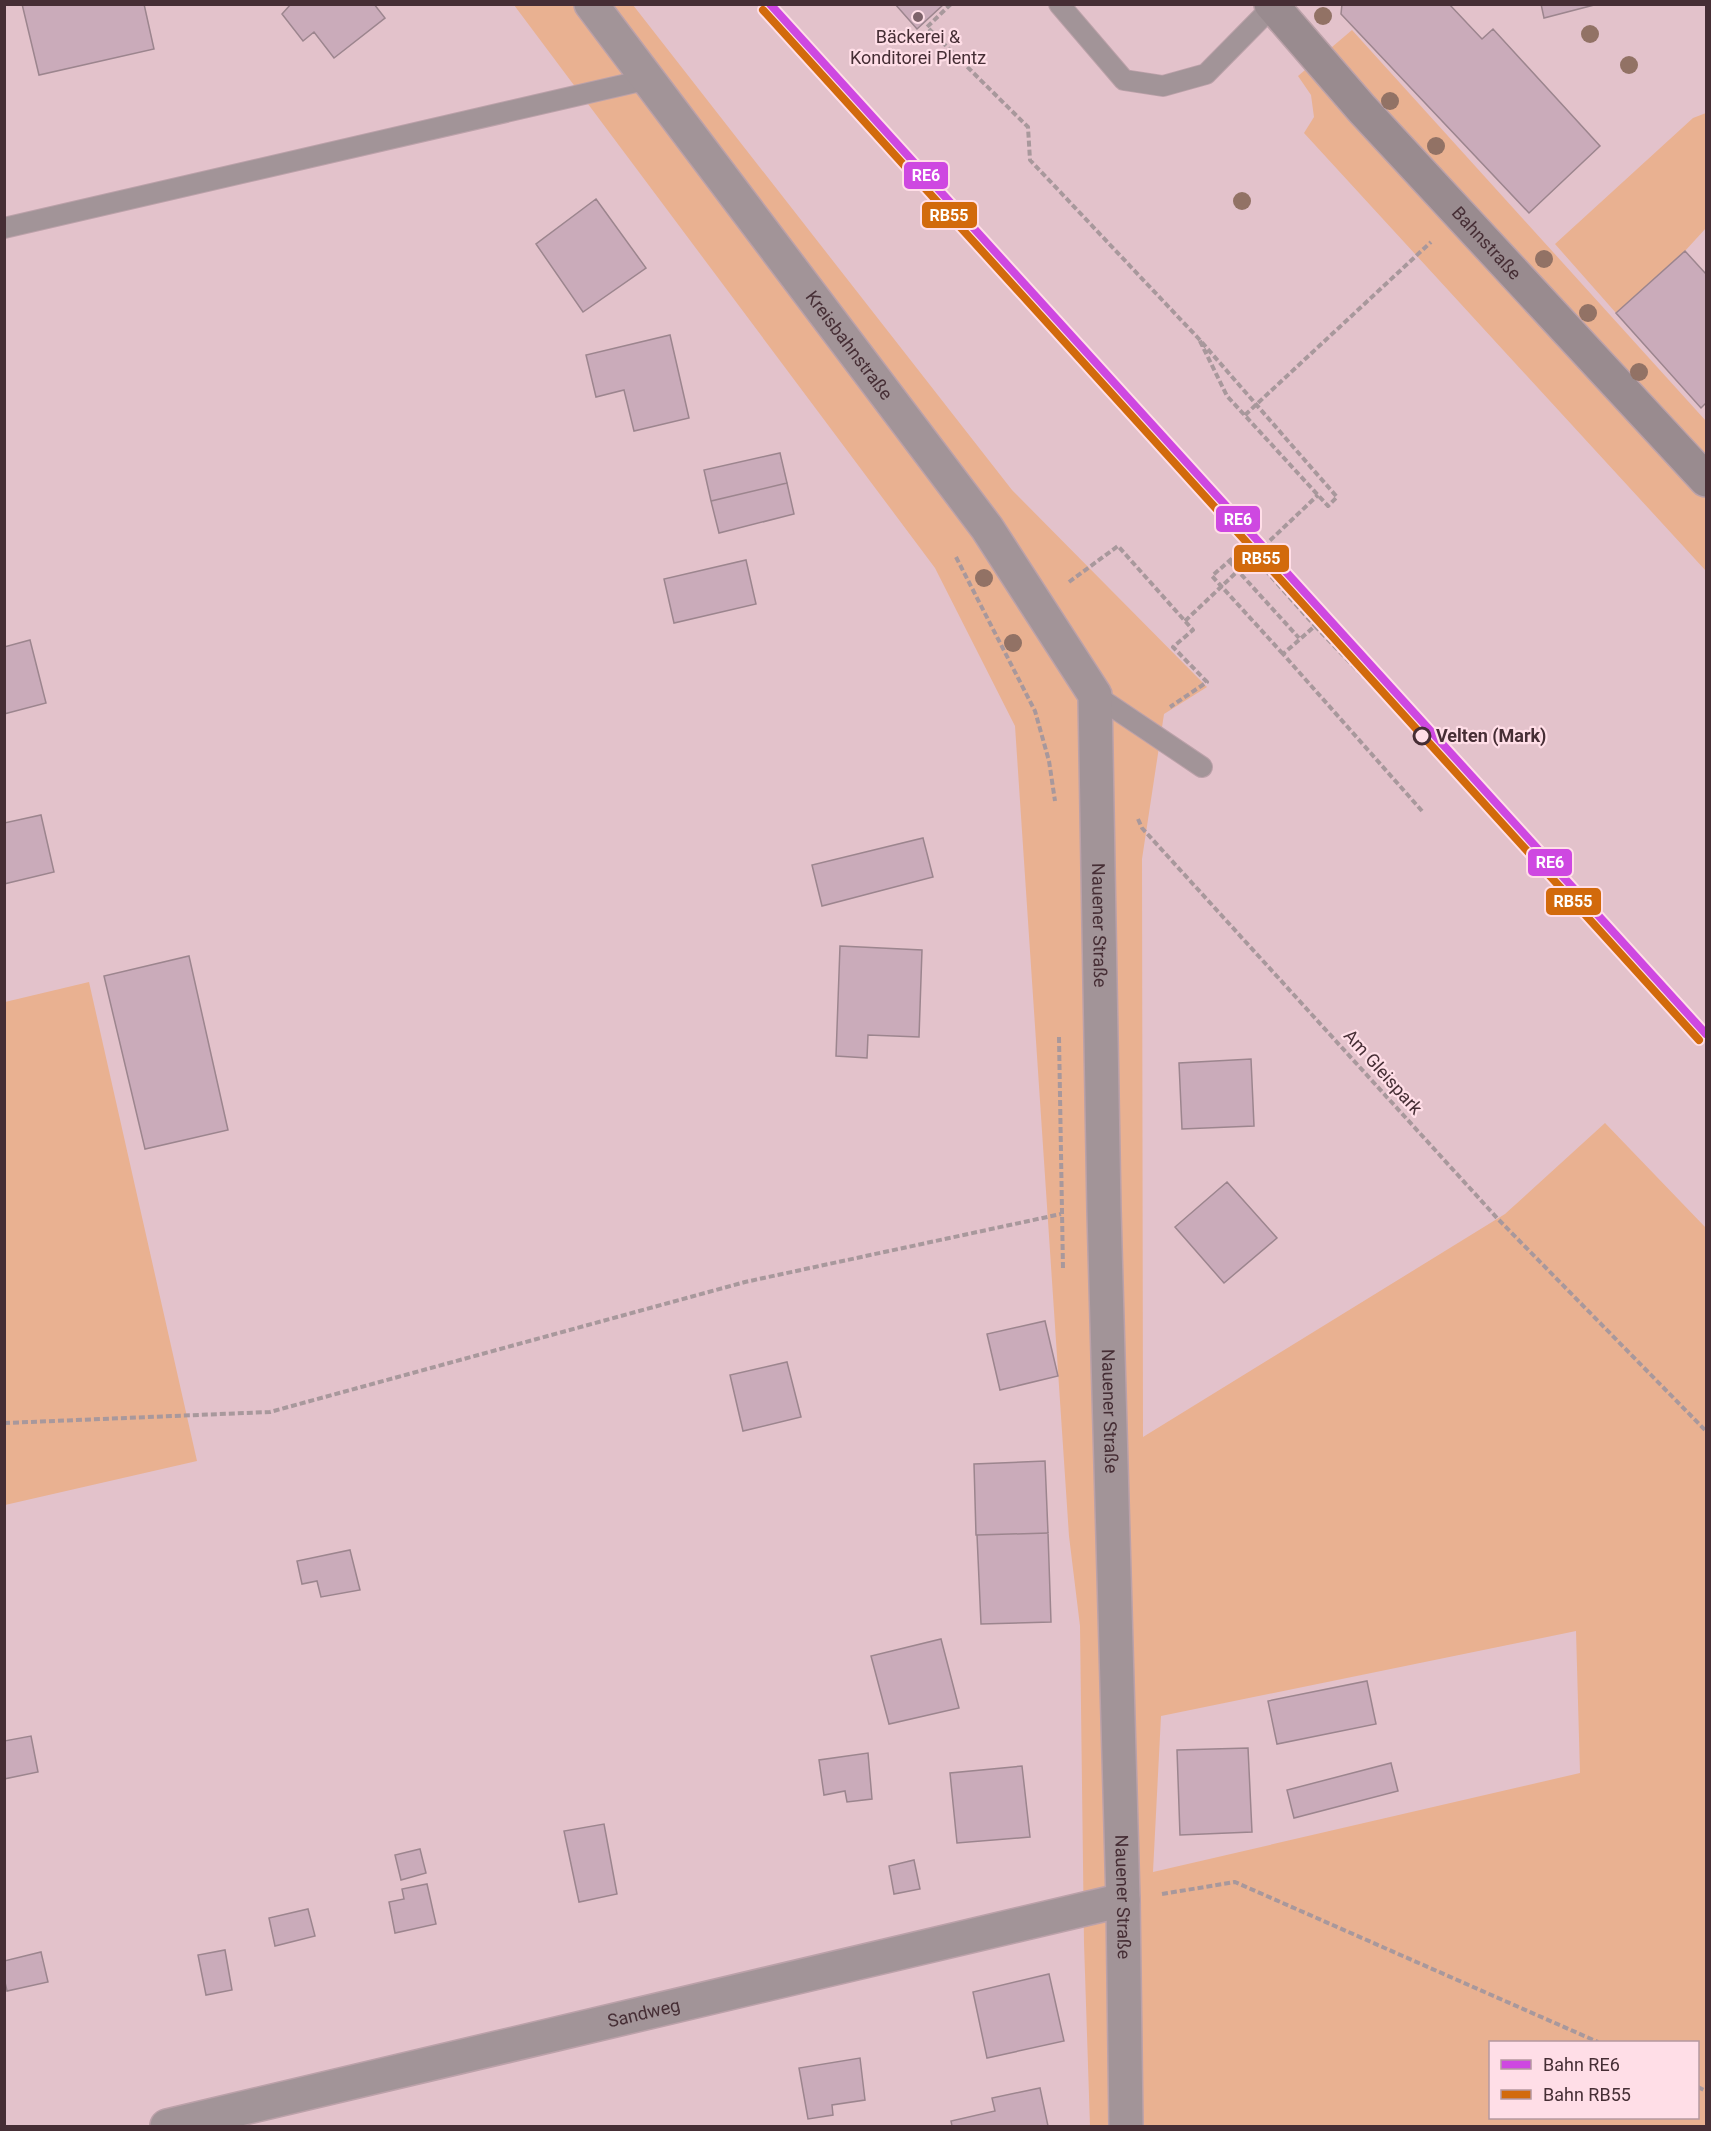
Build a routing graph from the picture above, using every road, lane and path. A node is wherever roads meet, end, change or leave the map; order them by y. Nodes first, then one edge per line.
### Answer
1 (591, 4) edge
2 (951, 4) edge
3 (1059, 4) edge
4 (1272, 5) edge
5 (649, 79) junction
6 (1461, 215) junction
7 (4, 228) edge
8 (1199, 339) junction
9 (1256, 404) junction
10 (1245, 415) junction
11 (1707, 480) edge
12 (1318, 495) junction
13 (952, 551) dead end
14 (1229, 561) junction
15 (1238, 570) junction
16 (1062, 586) dead end
17 (1185, 621) junction
18 (1315, 626) junction
19 (1299, 638) junction
20 (1283, 654) junction
21 (1095, 695) junction
22 (1164, 711) dead end
23 (1202, 767) dead end
24 (1459, 776) dead end
25 (1056, 807) dead end
26 (1422, 811) dead end
27 (1138, 817) dead end
28 (1058, 1026) dead end
29 (1104, 1211) junction
30 (1061, 1214) junction
31 (1063, 1272) dead end
32 (4, 1423) edge
33 (1707, 1431) edge
34 (1123, 1900) junction
35 (1593, 2041) edge
36 (166, 2127) edge
37 (1126, 2127) edge

1 - 5 street, Kreisbahnstraße
2 - 8 path
3 - 4 lane
4 - 6 street, Bahnstraße
5 - 7 lane
5 - 21 street, Kreisbahnstraße
6 - 9 path
6 - 11 street, Bahnstraße
8 - 9 path
8 - 10 path
9 - 10 path
9 - 12 path
10 - 12 path
12 - 15 path, bridge
13 - 25 path
14 - 15 path
14 - 18 path
14 - 20 path
15 - 17 path, bridge
15 - 19 path
16 - 17 path
17 - 22 path
18 - 19 path
18 - 24 path
19 - 20 path
20 - 26 path
21 - 23 lane
21 - 29 street, Nauener Straße
27 - 33 path, Am Gleispark
28 - 30 path
29 - 30 path
29 - 34 street, Nauener Straße
30 - 31 path
30 - 32 path
34 - 35 path
34 - 36 street, Sandweg
34 - 37 street, Nauener Straße

